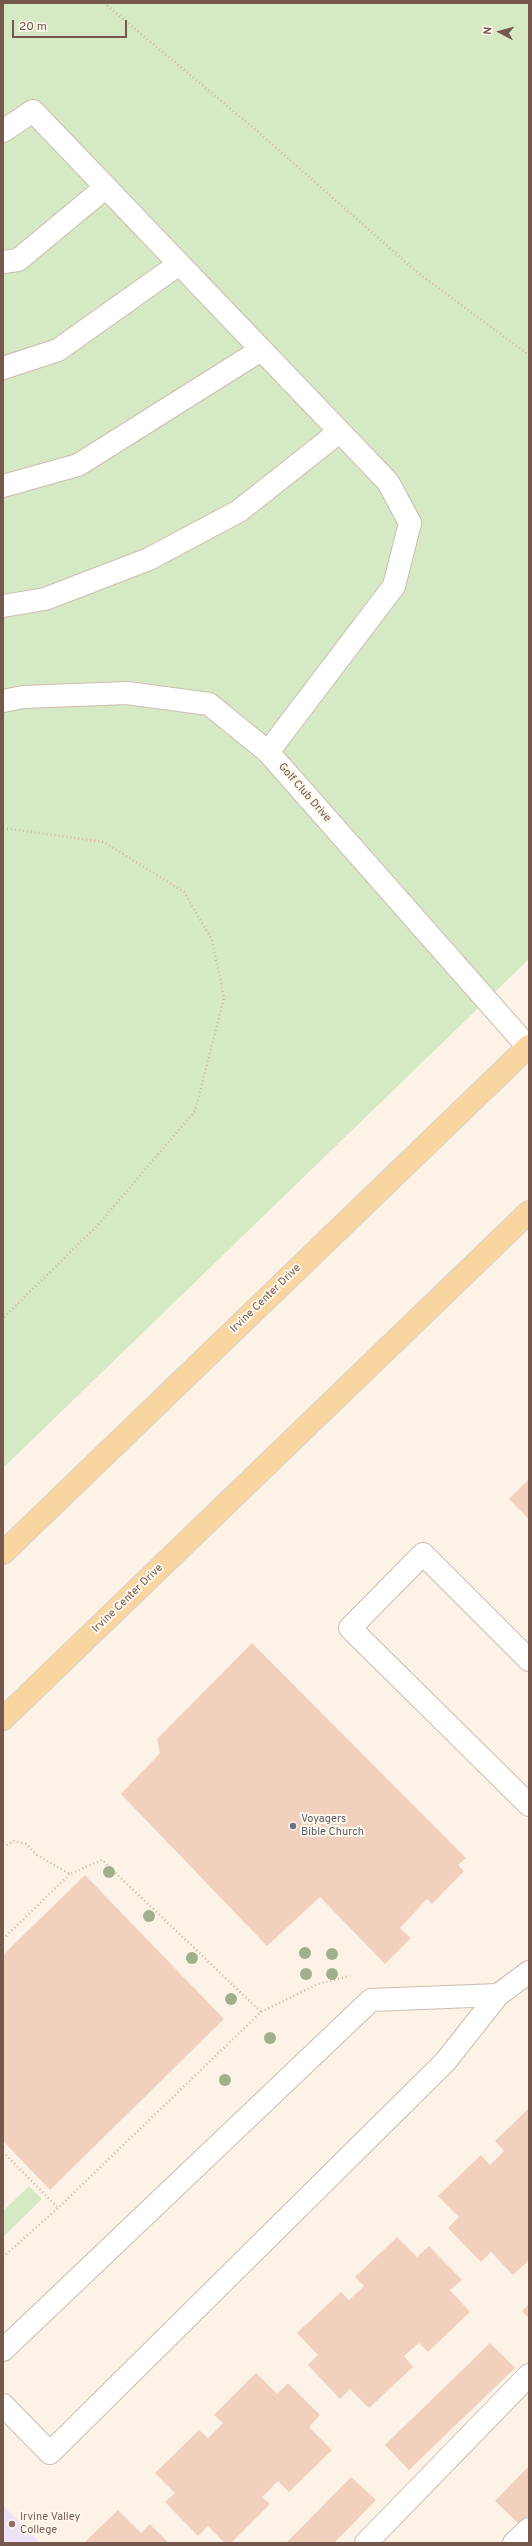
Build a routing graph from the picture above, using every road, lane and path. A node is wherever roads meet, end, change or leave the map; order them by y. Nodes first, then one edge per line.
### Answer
1 (104, 3) edge
2 (3, 131) edge
3 (106, 187) junction
4 (3, 262) edge
5 (179, 264) junction
6 (261, 350) junction
7 (529, 355) edge
8 (3, 368) edge
9 (340, 432) junction
10 (3, 486) edge
11 (3, 606) edge
12 (3, 701) edge
13 (268, 752) junction
14 (3, 828) edge
15 (528, 1046) edge
16 (529, 1212) edge
17 (3, 1318) edge
18 (3, 1553) edge
19 (529, 1660) edge
20 (3, 1719) edge
21 (529, 1805) edge
22 (3, 1847) edge
23 (70, 1874) junction
24 (3, 1939) edge
25 (529, 1972) edge
26 (498, 1994) junction
27 (3, 2152) edge
28 (58, 2208) junction
29 (3, 2257) edge
30 (3, 2350) edge
31 (529, 2375) edge
32 (3, 2405) edge
33 (529, 2529) edge
34 (366, 2543) edge
35 (514, 2543) edge

1 - 7 path
2 - 3 street
3 - 4 street
3 - 5 street
5 - 6 street
5 - 8 street
6 - 9 street
6 - 10 street
9 - 11 street
9 - 13 street
12 - 13 street, Golf Club Drive
13 - 15 street, Golf Club Drive
14 - 17 path
15 - 18 main road, Irvine Center Drive
16 - 20 main road, Irvine Center Drive
19 - 21 street
22 - 23 path
23 - 24 path
23 - 28 path
25 - 26 street
26 - 30 street
26 - 32 street
27 - 28 path
28 - 29 path
31 - 34 street
33 - 35 street

